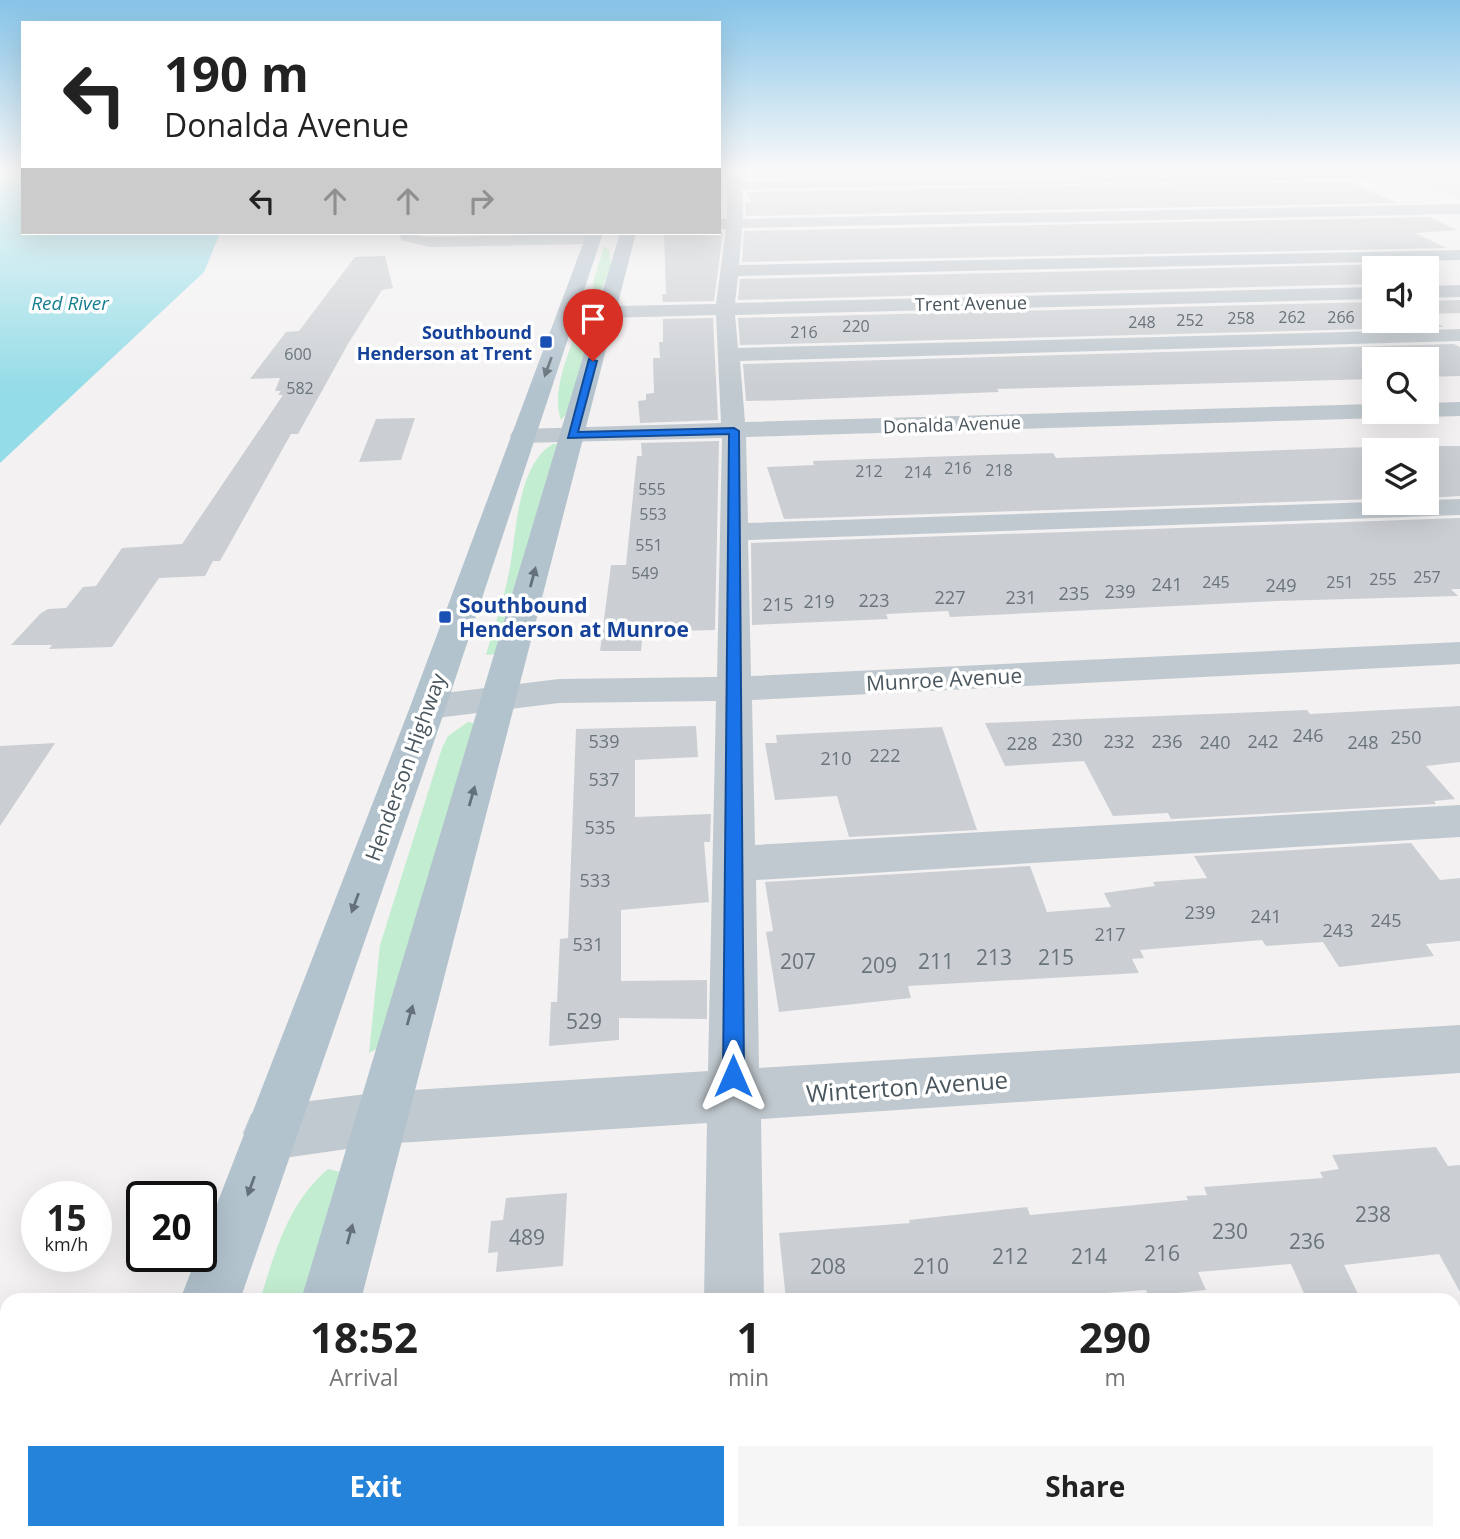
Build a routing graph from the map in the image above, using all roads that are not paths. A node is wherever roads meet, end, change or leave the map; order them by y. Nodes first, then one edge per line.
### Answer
1 (606, 244) edge
2 (610, 244) edge
3 (728, 244) edge
4 (1460, 255) edge
5 (729, 271) junction
6 (1460, 291) edge
7 (1439, 292) edge
8 (1362, 293) edge
9 (725, 309) junction
10 (607, 312) junction
11 (568, 313) junction
12 (1460, 335) edge
13 (728, 355) junction
14 (1460, 409) edge
15 (1439, 410) edge
16 (1362, 412) edge
17 (734, 431) junction
18 (522, 436) junction
19 (572, 436) junction
20 (1460, 507) edge
21 (733, 532) junction
22 (1460, 653) edge
23 (732, 689) junction
24 (500, 697) junction
25 (428, 706) junction
26 (1460, 821) edge
27 (733, 864) junction
28 (1460, 1049) edge
29 (733, 1098) junction
30 (382, 1118) junction
31 (270, 1133) junction
32 (213, 1293) edge
33 (333, 1293) edge
34 (734, 1293) edge

1 - 11 main road, Henderson Highway
2 - 10 main road
3 - 5 street
4 - 5 street
5 - 9 street
6 - 7 street
8 - 9 street, Trent Avenue
9 - 10 street, Trent Avenue
9 - 13 street
10 - 11 street, Trent Avenue
10 - 19 main road
11 -> 18 main road, Henderson Highway
12 - 13 street
13 - 17 street
14 - 15 street
16 - 17 street, Donalda Avenue
17 - 19 street, Donalda Avenue
17 - 21 street
18 - 19 street, Donalda Avenue
18 - 25 main road, Henderson Highway
24 -> 19 main road
20 - 21 street
21 - 23 street
22 - 23 street, Munroe Avenue
23 - 24 street, Munroe Avenue
23 - 27 street
24 - 25 street, Munroe Avenue
30 -> 24 main road
25 -> 31 main road, Henderson Highway
26 - 27 street
27 - 29 street
28 - 29 street, Winterton Avenue
29 - 30 street, Winterton Avenue
29 - 34 street
30 - 31 street, Winterton Avenue
33 -> 30 main road
31 -> 32 main road, Henderson Highway

